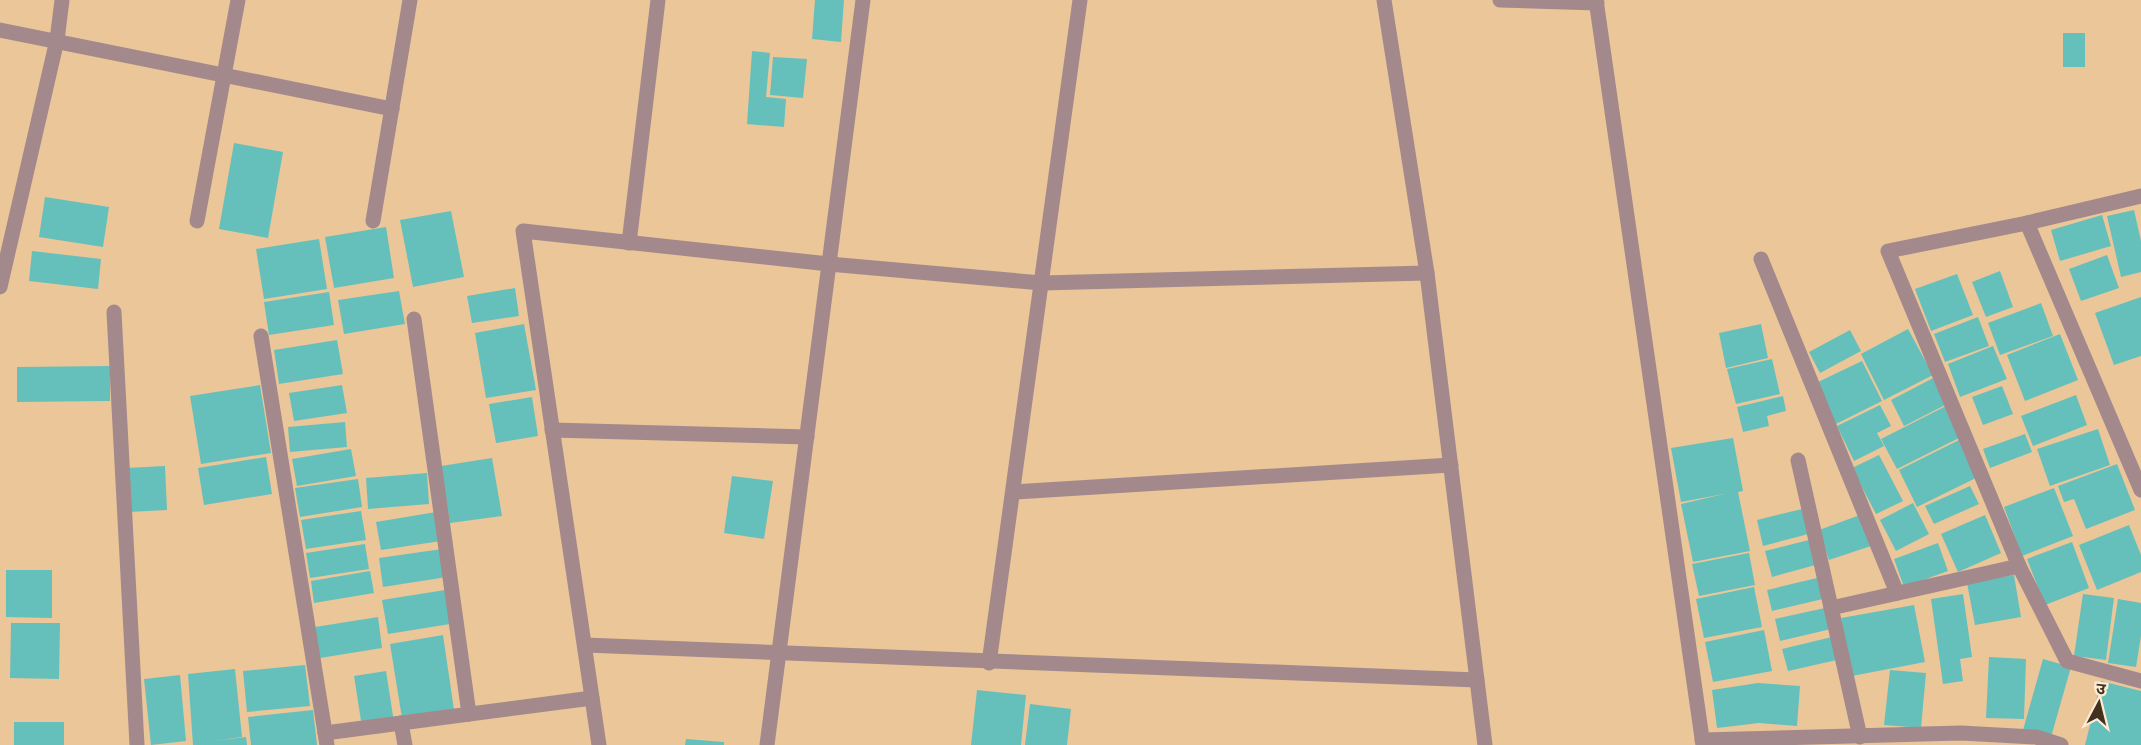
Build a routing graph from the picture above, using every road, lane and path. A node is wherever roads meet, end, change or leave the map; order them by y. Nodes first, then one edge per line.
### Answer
1 (62, 0) edge
2 (238, 0) edge
3 (410, 0) edge
4 (658, 0) edge
5 (863, 0) edge
6 (1080, 0) edge
7 (1384, 0) edge
8 (1500, 0) edge
9 (1597, 2) edge
10 (0, 30) edge
11 (57, 40) junction
12 (224, 74) junction
13 (392, 109) junction
14 (2141, 196) edge
15 (196, 221) dead end
16 (373, 221) dead end
17 (2027, 223) junction
18 (629, 243) junction
19 (1761, 259) dead end
20 (829, 264) junction
21 (1427, 273) junction
22 (1042, 283) junction
23 (0, 287) edge
24 (114, 312) dead end
25 (414, 318) dead end
26 (261, 336) dead end
27 (552, 430) junction
28 (807, 437) junction
29 (1798, 460) dead end
30 (1451, 465) junction
31 (2141, 490) edge
32 (1014, 492) junction
33 (2019, 566) junction
34 (1898, 593) junction
35 (1831, 608) junction
36 (585, 645) junction
37 (779, 653) junction
38 (989, 663) junction
39 (1477, 680) junction
40 (2141, 681) edge
41 (592, 698) junction
42 (469, 714) junction
43 (401, 723) junction
44 (1860, 737) junction
45 (326, 739) edge
46 (1962, 739) edge
47 (1702, 743) edge
48 (137, 745) edge
49 (405, 745) edge
50 (599, 745) edge
51 (767, 745) edge
52 (1485, 745) edge
53 (2061, 745) edge

1 - 11 street
2 - 12 street
3 - 13 street
4 - 18 street
5 - 20 street
6 - 22 street
7 - 21 street
8 - 9 street
9 - 47 street
10 - 11 street
11 - 12 street
11 - 23 street
12 - 13 street
12 - 15 street
13 - 16 street
14 - 17 street
17 - 31 street
17 - 33 street
18 - 20 street
18 - 27 street
19 - 34 street
20 - 22 street
20 - 28 street
21 - 22 street
21 - 30 street
22 - 32 street
24 - 48 street
25 - 42 street
26 - 45 street
27 - 28 street
27 - 36 street
28 - 37 street
29 - 35 street
30 - 32 street
30 - 39 street
32 - 38 street
33 - 34 street
33 - 40 street
34 - 35 street
35 - 44 street
36 - 37 street
36 - 41 street
37 - 38 street
37 - 51 street
38 - 39 street
39 - 52 street
41 - 42 street
41 - 50 street
42 - 43 street
43 - 45 street
43 - 49 street
44 - 46 street
44 - 47 street
46 - 53 street

